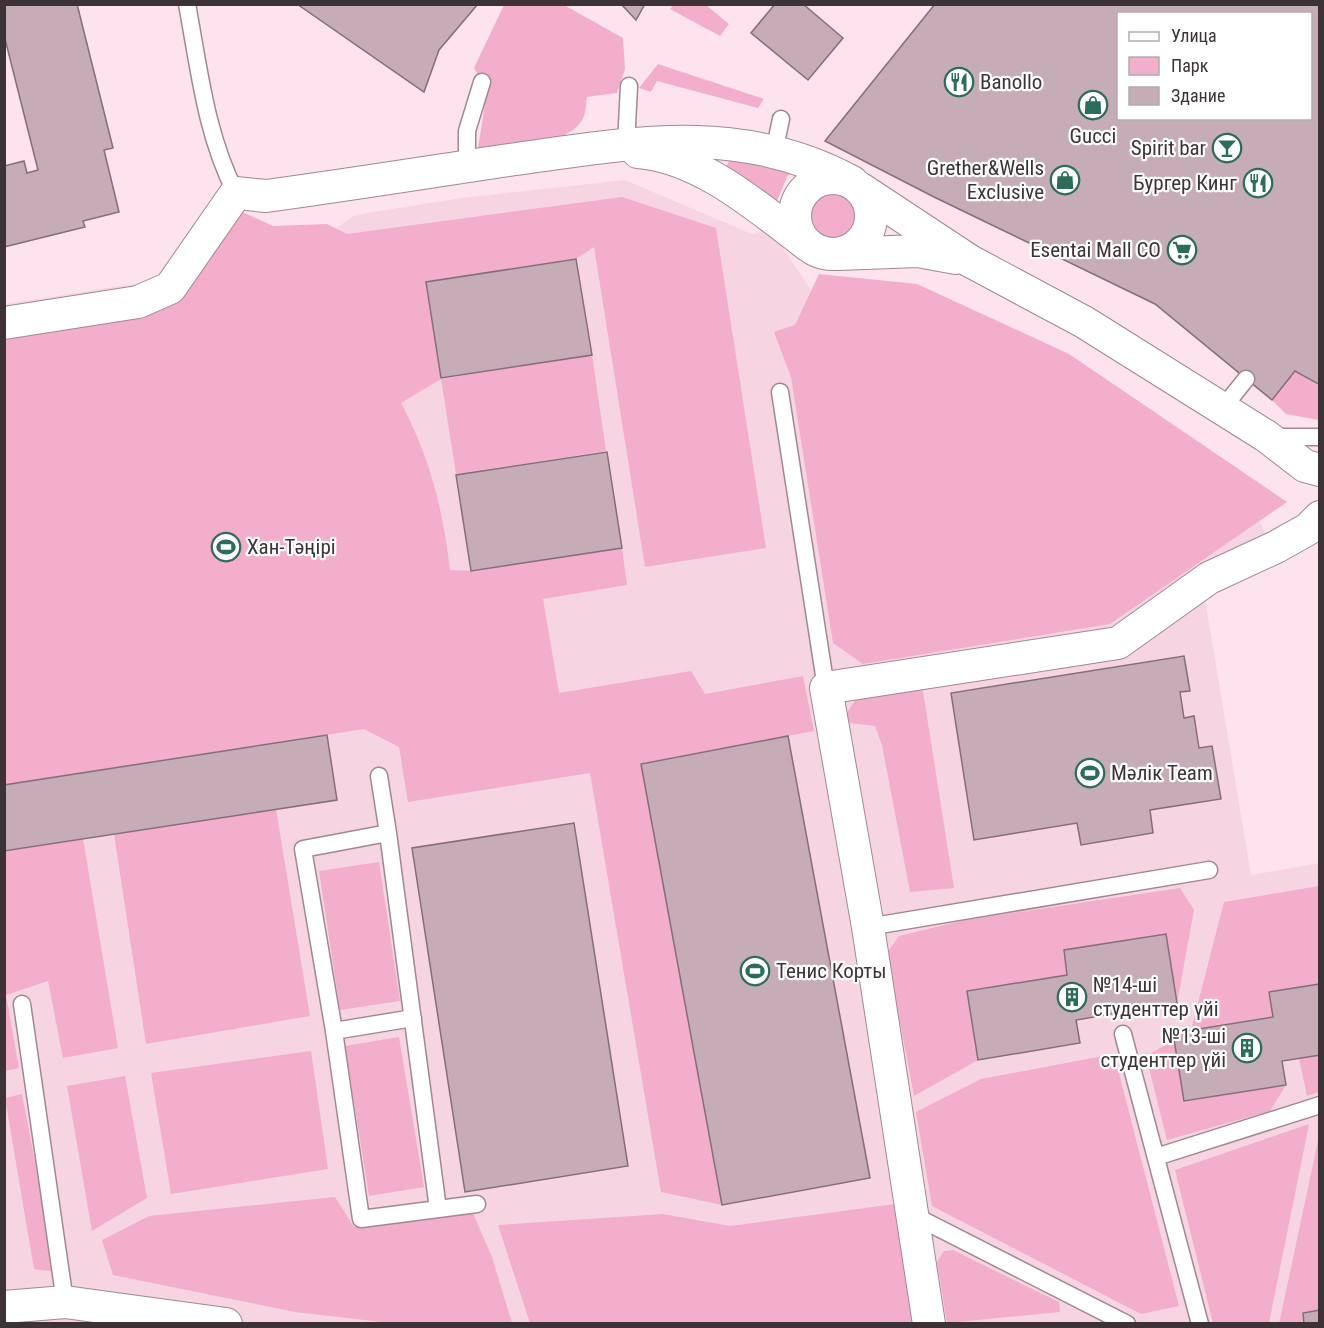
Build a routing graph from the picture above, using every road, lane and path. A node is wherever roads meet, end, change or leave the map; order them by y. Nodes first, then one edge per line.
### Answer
1 (187, 4) edge
2 (482, 82) dead end
3 (629, 86) dead end
4 (782, 119) dead end
5 (626, 144) junction
6 (592, 149) junction
7 (774, 152) junction
8 (467, 166) junction
9 (857, 186) junction
10 (236, 193) junction
11 (823, 250) junction
12 (970, 261) junction
13 (4, 323) edge
14 (1246, 379) dead end
15 (780, 392) dead end
16 (1222, 409) junction
17 (1266, 436) junction
18 (1320, 438) edge
19 (1320, 453) edge
20 (1320, 470) edge
21 (1320, 517) edge
22 (826, 688) junction
23 (379, 776) dead end
24 (388, 833) junction
25 (1209, 870) dead end
26 (868, 927) junction
27 (22, 1004) dead end
28 (412, 1018) junction
29 (334, 1031) junction
30 (1123, 1034) dead end
31 (1320, 1105) edge
32 (1156, 1157) junction
33 (477, 1203) dead end
34 (438, 1209) junction
35 (914, 1215) junction
36 (4, 1302) edge
37 (65, 1302) junction
38 (5, 1307) edge
39 (7, 1323) edge
40 (226, 1323) edge
41 (929, 1323) edge
42 (1127, 1323) edge
43 (1200, 1323) edge

1 - 10 lane
2 - 8 lane
3 - 5 lane
4 - 7 lane
5 - 6 street
5 - 7 street
6 - 8 street
6 - 11 street
7 - 9 street
8 - 10 street
9 - 11 street
9 - 11 street
9 - 12 street
10 - 13 street
11 - 12 street
12 - 16 street
14 - 16 lane
15 - 22 lane
16 - 17 street
17 - 18 lane
17 - 19 street
17 - 20 street
21 - 22 street
22 - 26 street
23 - 24 lane
24 - 28 lane
24 - 29 lane
25 - 26 lane
26 - 35 street
27 - 37 lane
28 - 29 lane
28 - 34 lane
29 - 34 lane
30 - 32 lane
31 - 32 lane
32 - 43 lane
33 - 34 lane
35 - 41 street
35 - 42 lane
36 - 38 lane
37 - 38 street
37 - 40 street
38 - 39 lane

